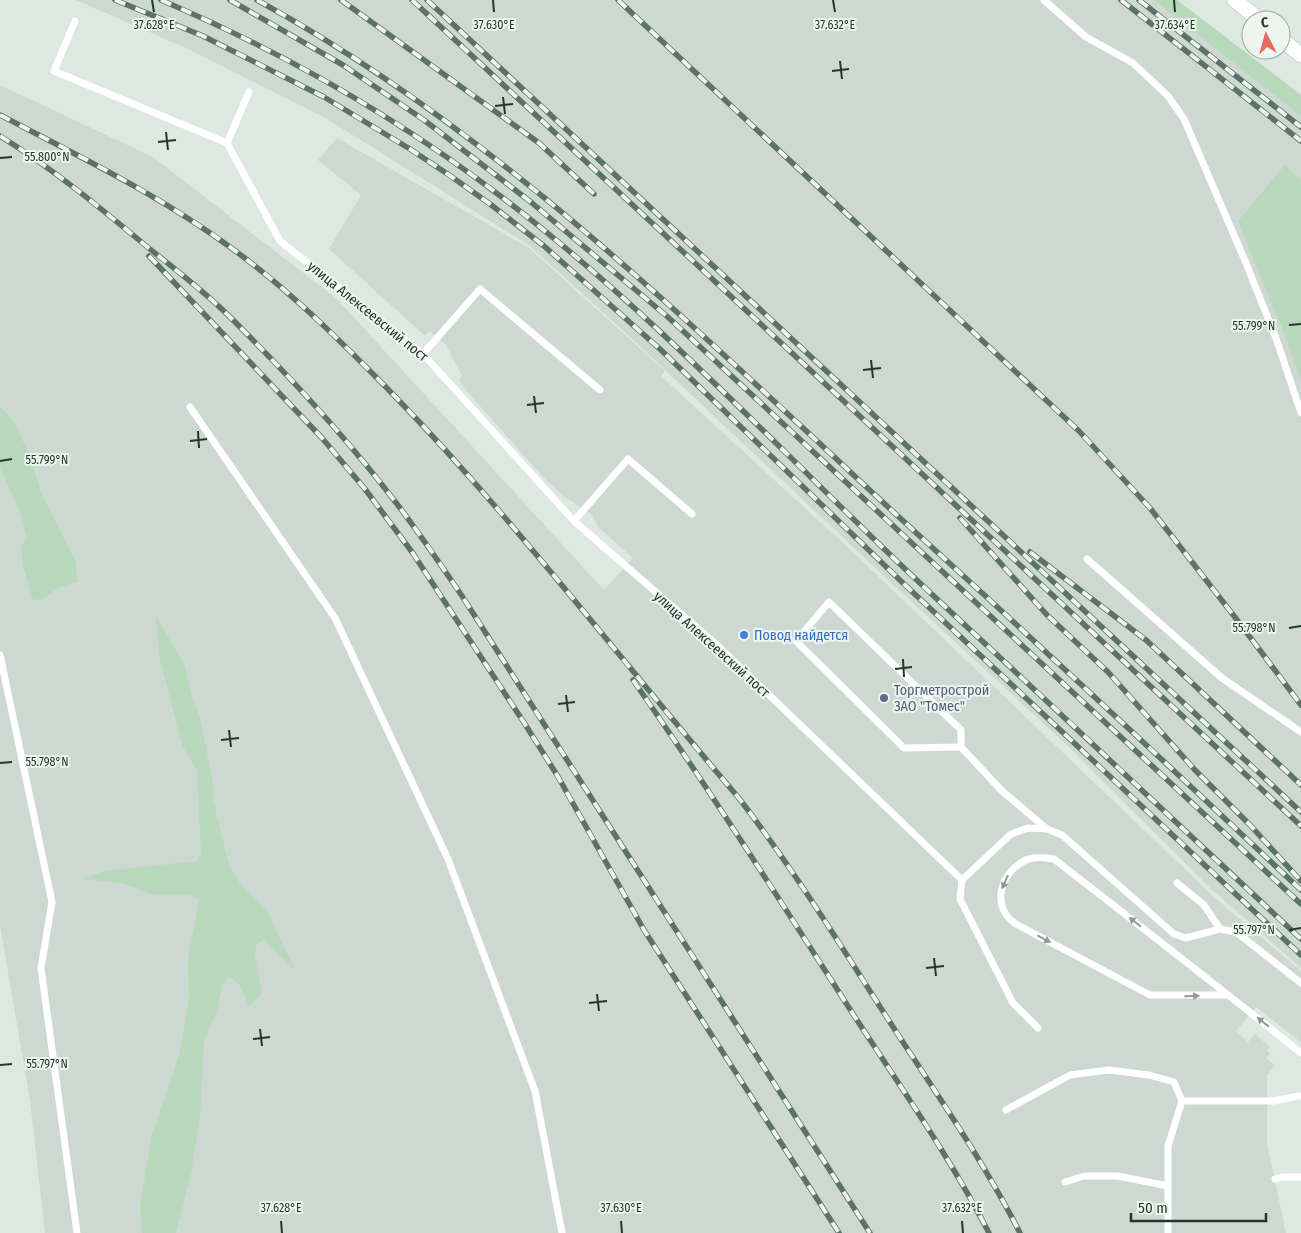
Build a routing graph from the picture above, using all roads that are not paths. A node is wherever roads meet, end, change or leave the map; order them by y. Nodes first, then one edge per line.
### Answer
1 (1044, 0) edge
2 (1235, 0) edge
3 (1252, 10) edge
4 (75, 21) dead end
5 (1291, 47) edge
6 (1301, 55) edge
7 (250, 92) dead end
8 (227, 143) junction
9 (423, 354) junction
10 (600, 390) dead end
11 (190, 408) dead end
12 (1301, 413) edge
13 (692, 514) dead end
14 (574, 521) junction
15 (1088, 560) dead end
16 (0, 655) edge
17 (1301, 732) edge
18 (961, 747) junction
19 (1047, 829) junction
20 (962, 880) junction
21 (1177, 884) dead end
22 (1220, 929) junction
23 (1301, 983) edge
24 (1228, 995) junction
25 (1038, 1028) dead end
26 (1301, 1052) edge
27 (1300, 1096) dead end
28 (1182, 1101) junction
29 (1006, 1110) dead end
30 (1301, 1177) edge
31 (1275, 1179) dead end
32 (1065, 1182) dead end
33 (1168, 1186) junction
34 (77, 1233) edge
35 (562, 1233) edge
36 (1168, 1233) edge

1 - 12 lane
2 - 3 street
4 - 8 lane
5 - 6 street
7 - 8 lane
8 - 9 lane, улица Алексеевский пост
9 - 10 lane
9 - 14 lane, улица Алексеевский пост
11 - 35 lane
13 - 14 lane
14 - 20 lane, улица Алексеевский пост
15 - 17 lane
16 - 34 lane
18 - 18 lane
18 - 19 lane
19 - 20 lane
19 - 22 lane
20 - 25 lane
21 - 22 lane
22 - 23 lane
24 -> 24 lane
26 -> 24 lane
27 - 28 lane
28 - 29 lane
28 - 33 lane
30 - 31 lane
32 - 33 lane
33 - 36 lane

